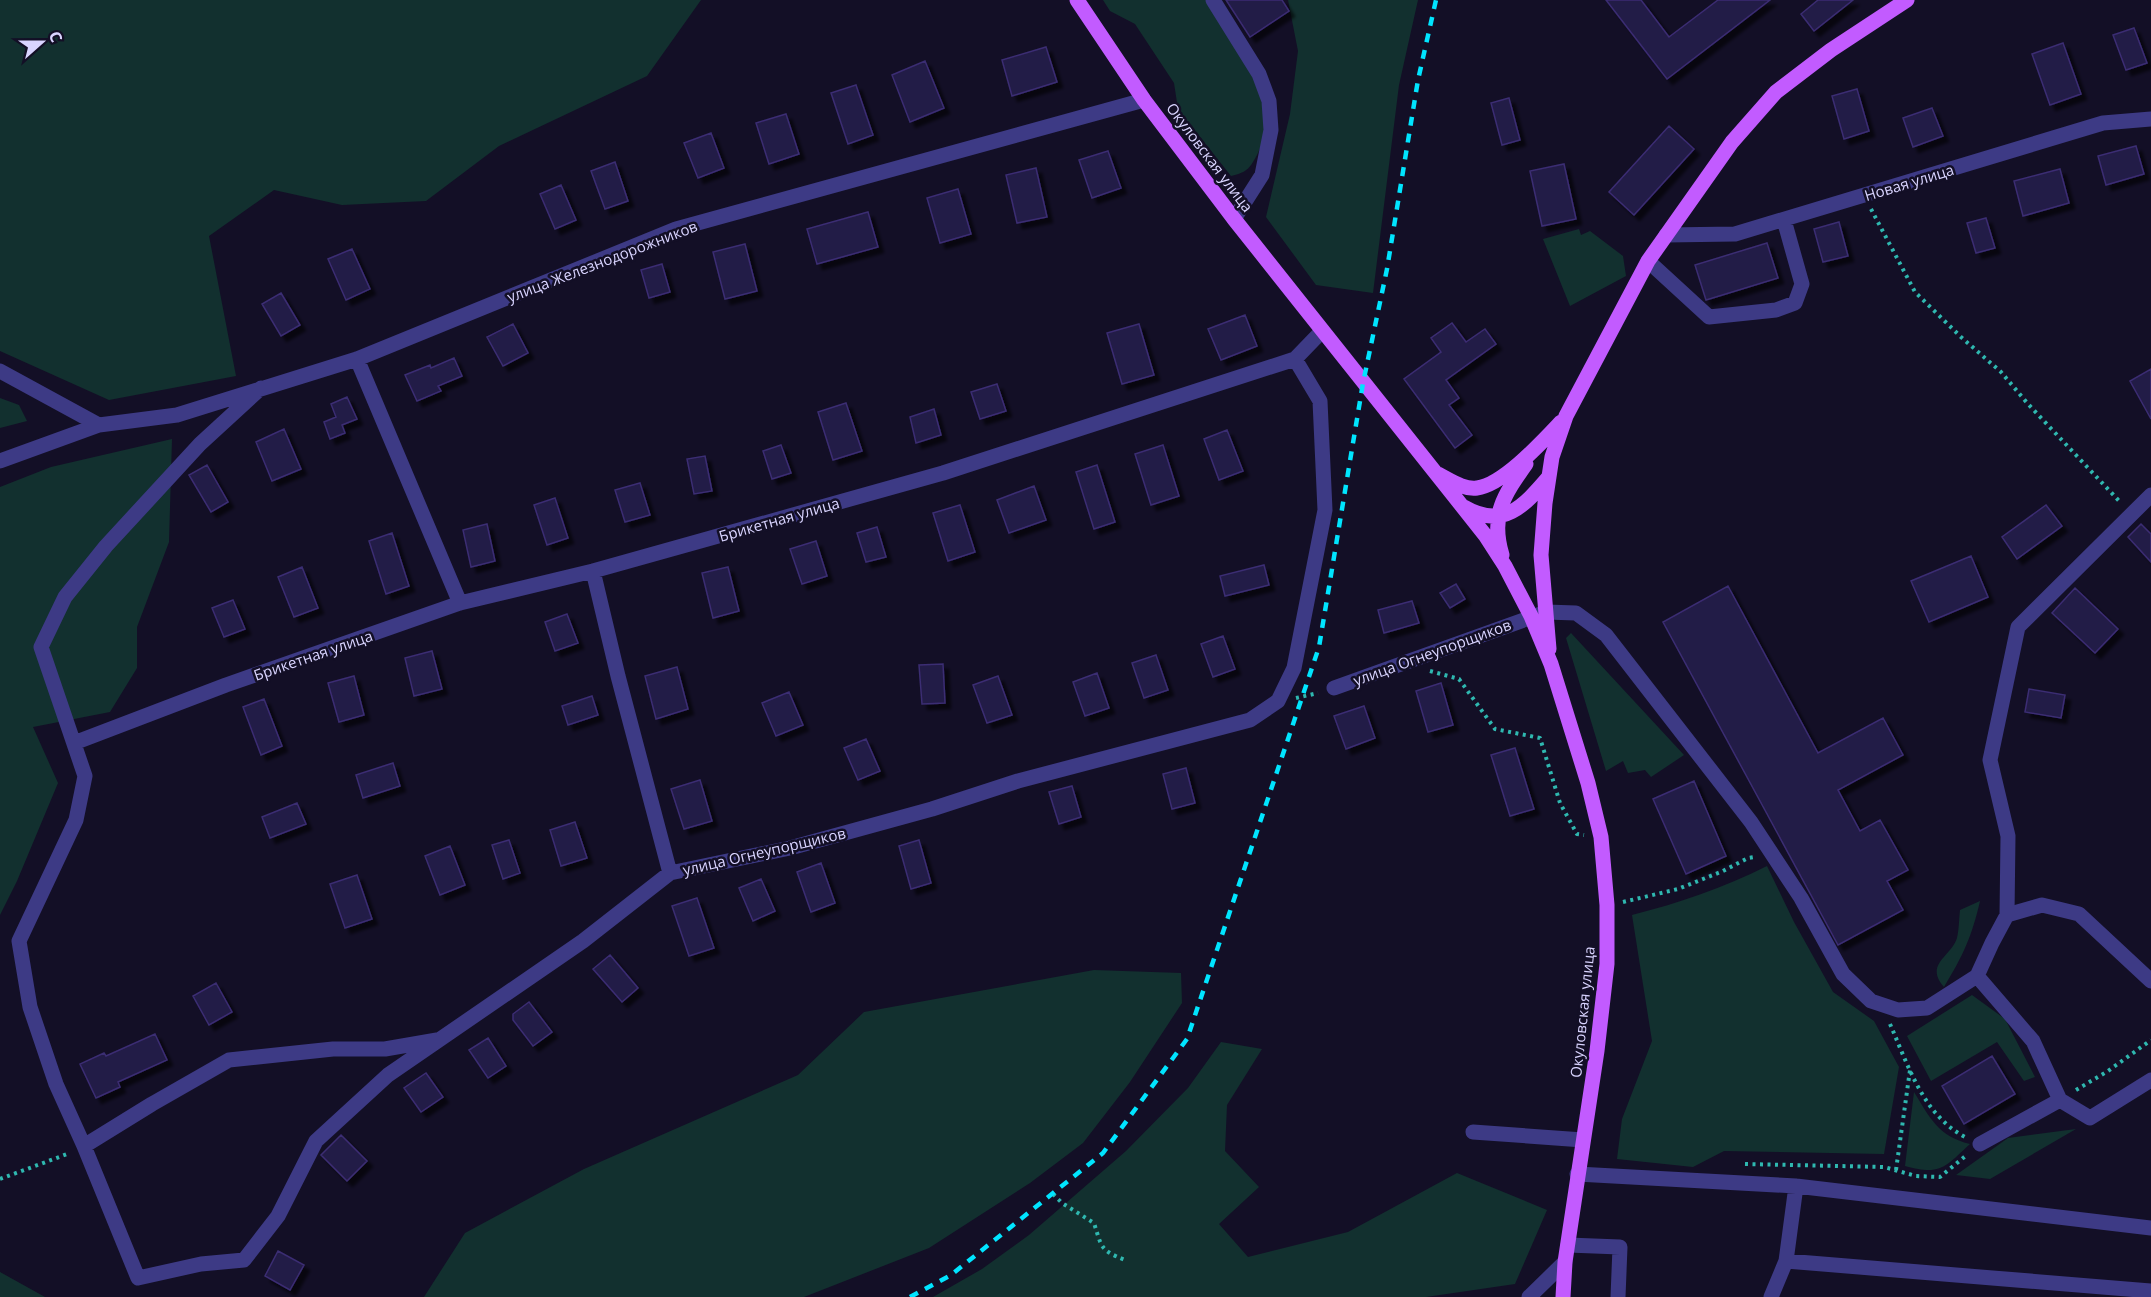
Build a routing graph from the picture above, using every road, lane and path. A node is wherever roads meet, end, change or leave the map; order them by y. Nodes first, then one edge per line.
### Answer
1 (1077, 0) edge
2 (1213, 0) edge
3 (1906, 0) edge
4 (1144, 100) junction
5 (2151, 119) edge
6 (1864, 195) junction
7 (1234, 219) junction
8 (1784, 220) junction
9 (1666, 235) junction
10 (1648, 261) junction
11 (1322, 331) junction
12 (357, 358) junction
13 (1295, 359) junction
14 (0, 371) edge
15 (261, 388) junction
16 (1566, 416) junction
17 (99, 425) junction
18 (1542, 443) junction
19 (0, 461) edge
20 (1433, 471) junction
21 (1548, 478) junction
22 (2151, 495) edge
23 (1459, 504) junction
24 (2132, 514) junction
25 (1498, 516) junction
26 (1505, 566) junction
27 (593, 572) junction
28 (460, 603) junction
29 (1546, 612) junction
30 (1531, 616) junction
31 (1551, 664) junction
32 (1423, 670) dead end
33 (1334, 688) joint
34 (1278, 701) junction
35 (74, 743) junction
36 (1601, 837) junction
37 (1772, 855) junction
38 (670, 873) junction
39 (1607, 905) junction
40 (2007, 915) junction
41 (1977, 976) junction
42 (2151, 981) edge
43 (1881, 1005) junction
44 (443, 1039) junction
45 (2151, 1040) edge
46 (1910, 1070) junction
47 (2151, 1080) edge
48 (2060, 1100) junction
49 (1473, 1132) dead end
50 (1583, 1140) junction
51 (1980, 1144) junction
52 (84, 1146) junction
53 (1742, 1164) dead end
54 (1896, 1170) junction
55 (1577, 1174) junction
56 (0, 1179) edge
57 (1796, 1186) junction
58 (1053, 1194) dead end
59 (2151, 1228) edge
60 (1568, 1245) junction
61 (1125, 1260) dead end
62 (1786, 1261) junction
63 (1565, 1262) junction
64 (2151, 1291) edge
65 (1562, 1294) edge
66 (1529, 1297) edge
67 (1618, 1297) edge
68 (1771, 1297) edge

1 - 4 main road, Окуловская улица
2 - 7 street
3 - 9 main road
4 - 7 main road, Окуловская улица
4 - 12 street, улица Железнодорожников
5 - 6 street, Новая улица
6 - 8 street, Новая улица
6 - 24 path
7 - 11 main road, Окуловская улица
8 - 9 street, Новая улица
8 - 10 street
9 - 10 main road
10 - 16 main road
11 - 13 street, Брикетная улица
11 - 20 main road, Окуловская улица
12 - 15 street, улица Железнодорожников
12 - 28 street
13 - 27 street, Брикетная улица
13 - 34 street
14 - 17 street
15 - 17 street, улица Железнодорожников
15 - 35 street
16 - 18 main road
16 - 21 main road
17 - 19 street, улица Железнодорожников
18 - 20 main road
18 - 25 main road
20 - 23 main road, Окуловская улица
21 - 25 main road
21 - 29 main road
22 - 24 street
23 - 25 main road
23 - 26 main road, Окуловская улица
24 - 40 street
25 - 26 main road
26 - 30 main road, Окуловская улица
27 - 28 street, Брикетная улица
27 - 38 street
28 - 35 street, Брикетная улица
29 - 30 street, улица Огнеупорщиков
29 - 31 main road
29 - 37 street, улица Огнеупорщиков
30 - 31 main road, Окуловская улица
30 - 33 street, улица Огнеупорщиков
31 - 36 main road, Окуловская улица
32 - 36 path
33 - 34 path
34 - 38 street, улица Огнеупорщиков
35 - 52 street
36 - 39 main road, Окуловская улица
37 - 39 path
37 - 43 street, улица Огнеупорщиков
38 - 44 street, улица Огнеупорщиков
39 - 50 main road, Окуловская улица
40 - 41 street
40 - 42 street
41 - 43 street, улица Огнеупорщиков
41 - 48 street
43 - 46 path
44 - 52 street
44 - 52 street, улица Огнеупорщиков
45 - 48 path
46 - 51 path
46 - 54 path
47 - 48 street
48 - 51 street
49 - 50 street
50 - 55 main road, Окуловская улица
51 - 54 path
52 - 56 path
53 - 54 path
55 - 57 street
55 - 60 main road, Окуловская улица
57 - 59 street
57 - 62 street
58 - 61 path
60 - 63 main road, Окуловская улица
60 - 67 street
62 - 64 street
62 - 68 street
63 - 65 main road, Окуловская улица
63 - 66 street

